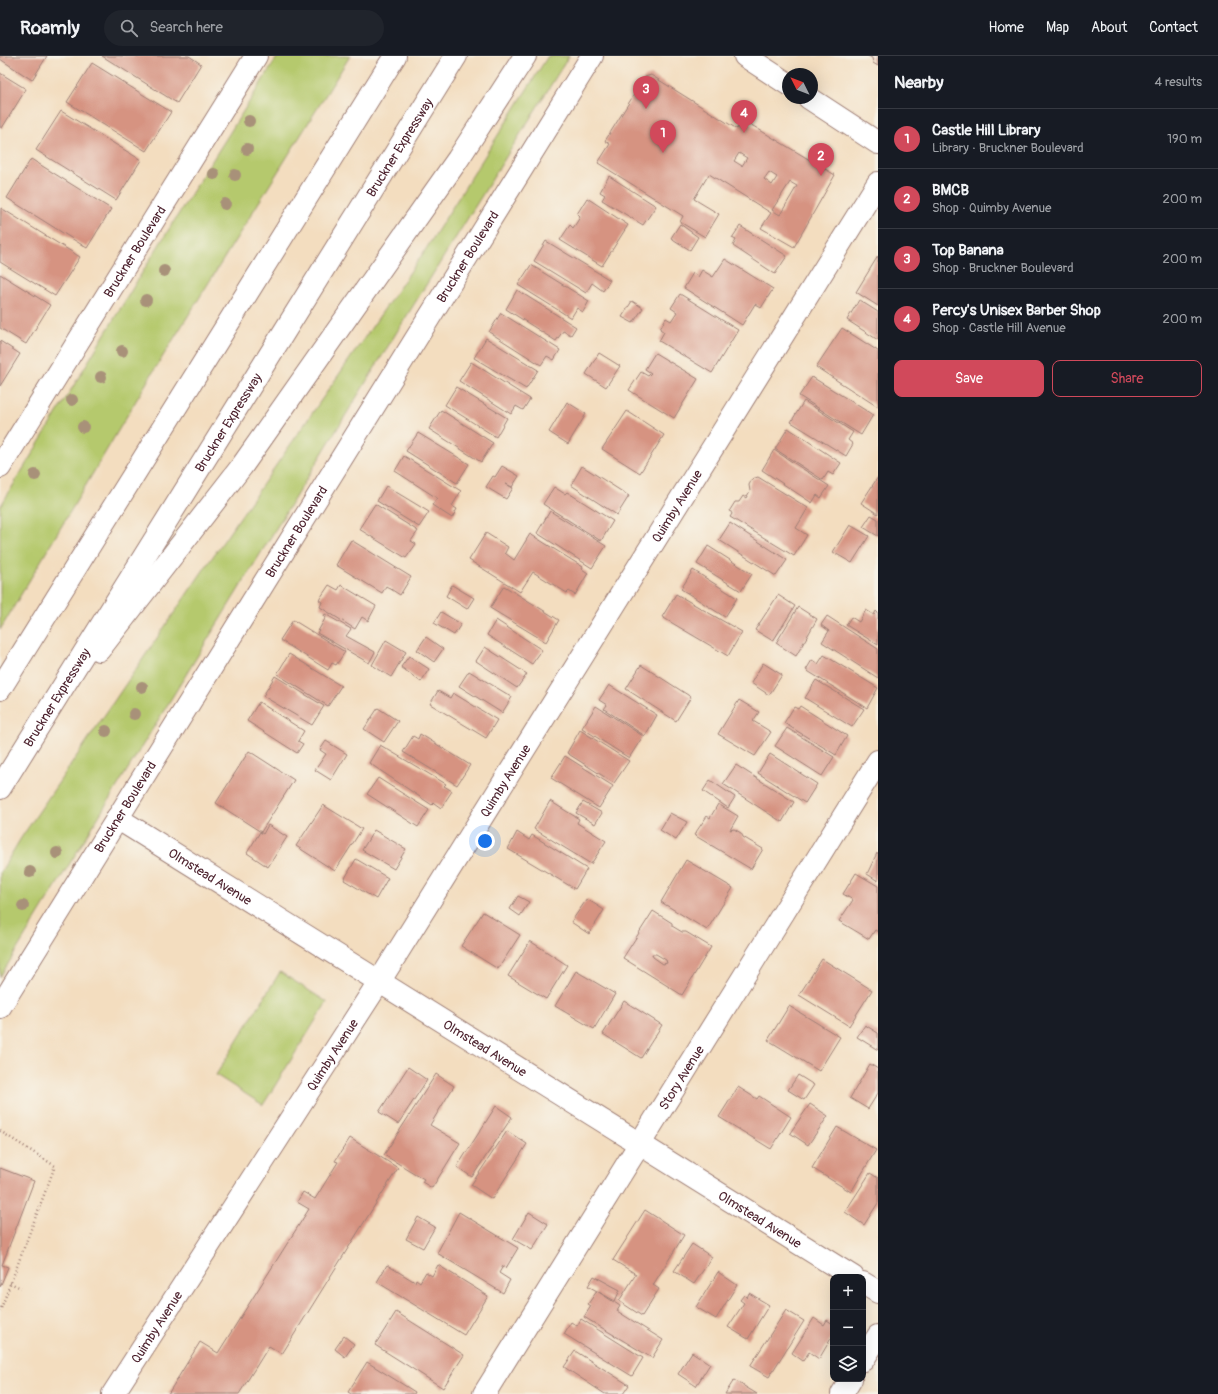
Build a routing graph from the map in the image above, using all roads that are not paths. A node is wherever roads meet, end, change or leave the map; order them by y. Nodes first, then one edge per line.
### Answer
1 (256, 56) edge
2 (395, 56) edge
3 (456, 56) edge
4 (525, 56) edge
5 (592, 56) edge
6 (745, 56) edge
7 (782, 80) edge
8 (818, 104) edge
9 (878, 144) edge
10 (878, 183) edge
11 (0, 467) edge
12 (0, 689) edge
13 (29, 740) junction
14 (878, 761) edge
15 (0, 788) edge
16 (117, 818) junction
17 (379, 982) junction
18 (0, 1007) edge
19 (640, 1144) junction
20 (848, 1274) edge
21 (866, 1285) edge
22 (878, 1292) edge
23 (878, 1336) edge
24 (866, 1355) edge
25 (849, 1382) edge
26 (113, 1394) edge
27 (484, 1394) edge
28 (842, 1394) edge

1 - 11 main road, Bruckner Boulevard
2 - 12 main road
3 - 13 main road, Bruckner Expressway
4 - 13 main road
5 - 16 main road, Bruckner Boulevard
6 - 7 main road
8 - 9 main road
10 - 17 main road, Quimby Avenue
13 - 15 main road, Bruckner Expressway
14 - 19 main road, Story Avenue
16 - 17 main road, Olmstead Avenue
16 - 18 main road, Bruckner Boulevard
17 - 19 main road, Olmstead Avenue
17 - 26 main road, Quimby Avenue
19 - 20 main road, Olmstead Avenue
19 - 27 main road, Story Avenue
21 - 22 main road
23 - 24 main road
25 - 28 main road

